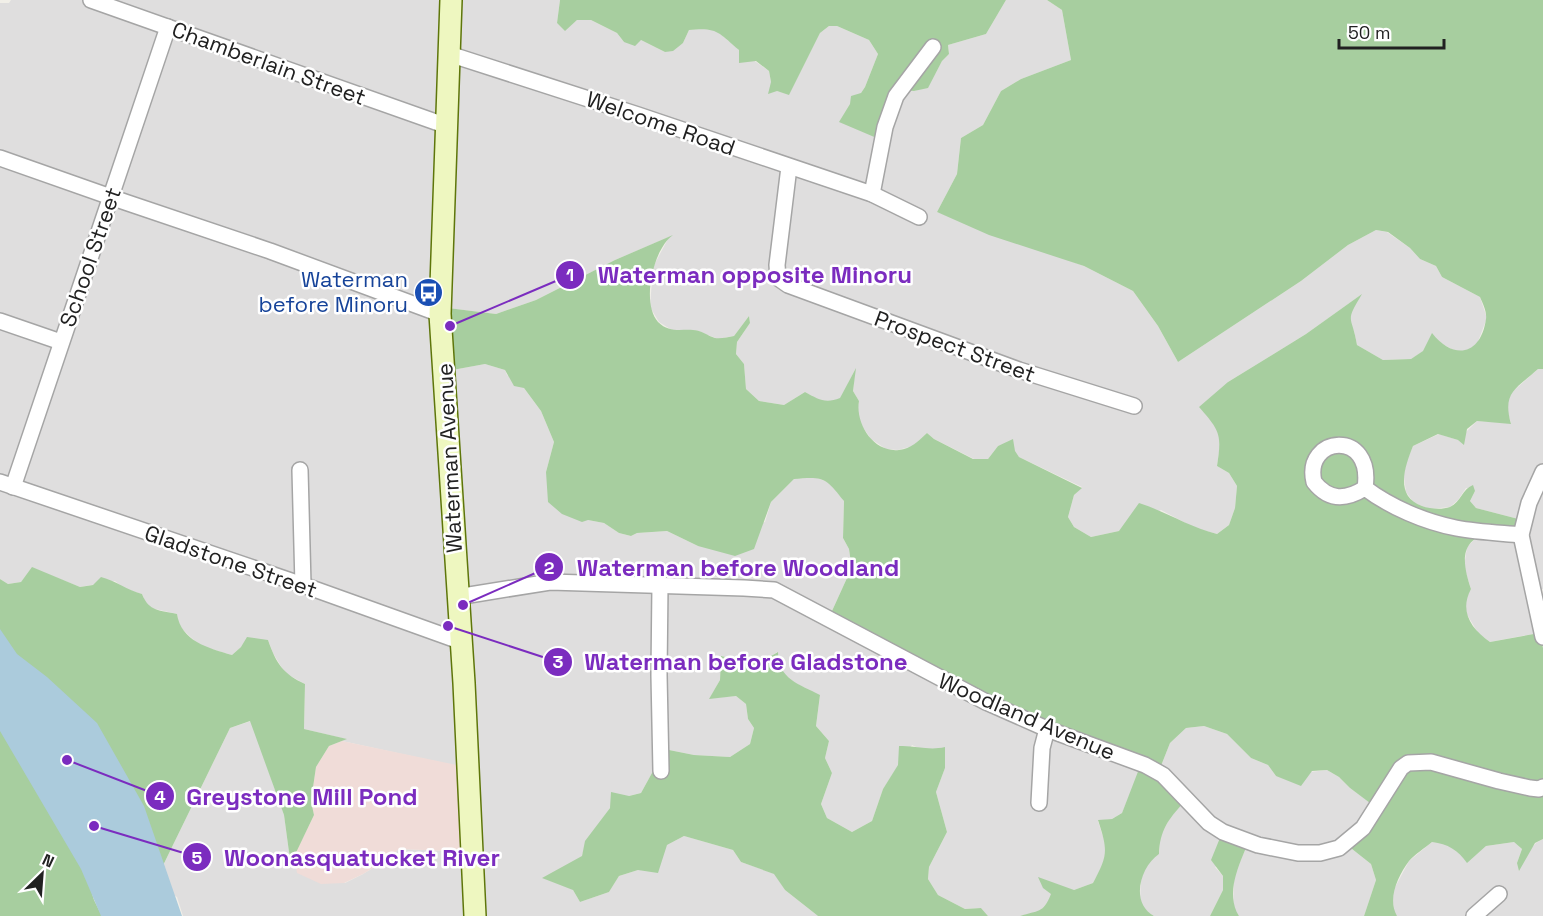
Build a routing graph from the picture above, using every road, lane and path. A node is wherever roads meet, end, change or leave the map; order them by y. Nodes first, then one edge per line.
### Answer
1 (91, 0) edge
2 (451, 0) edge
3 (168, 27) junction
4 (933, 47) dead end
5 (450, 54) junction
6 (447, 126) junction
7 (0, 158) edge
8 (789, 166) junction
9 (872, 194) junction
10 (110, 197) junction
11 (919, 217) dead end
12 (440, 314) junction
13 (0, 321) edge
14 (61, 342) junction
15 (1134, 406) dead end
16 (300, 470) dead end
17 (1543, 472) edge
18 (6, 484) edge
19 (1365, 488) dead end
20 (1521, 536) junction
21 (303, 585) junction
22 (660, 585) junction
23 (458, 597) junction
24 (1543, 637) edge
25 (462, 642) junction
26 (1047, 729) junction
27 (661, 771) dead end
28 (1543, 787) edge
29 (1039, 803) dead end
30 (1499, 894) dead end
31 (475, 916) edge
32 (1474, 916) edge

1 - 3 street, Chamberlain Street
2 - 5 main road, Waterman Avenue
3 - 6 street, Chamberlain Street
3 - 10 street, School Street
4 - 9 street
5 - 6 main road, Waterman Avenue
5 - 8 street, Welcome Road
6 - 12 main road, Waterman Avenue
7 - 10 street
8 - 9 street, Welcome Road
8 - 15 street, Prospect Street
9 - 11 street, Welcome Road
10 - 12 street
10 - 14 street, School Street
12 - 23 main road, Waterman Avenue
13 - 14 street
14 - 18 street, School Street
16 - 21 street
17 - 20 street
18 - 21 street, Gladstone Street
19 - 20 street
20 - 24 street
21 - 25 street, Gladstone Street
22 - 23 street, Woodland Avenue
22 - 26 street, Woodland Avenue
22 - 27 street
23 - 25 main road, Waterman Avenue
25 - 31 main road, Waterman Avenue
26 - 28 street, Woodland Avenue
26 - 29 street
30 - 32 street

